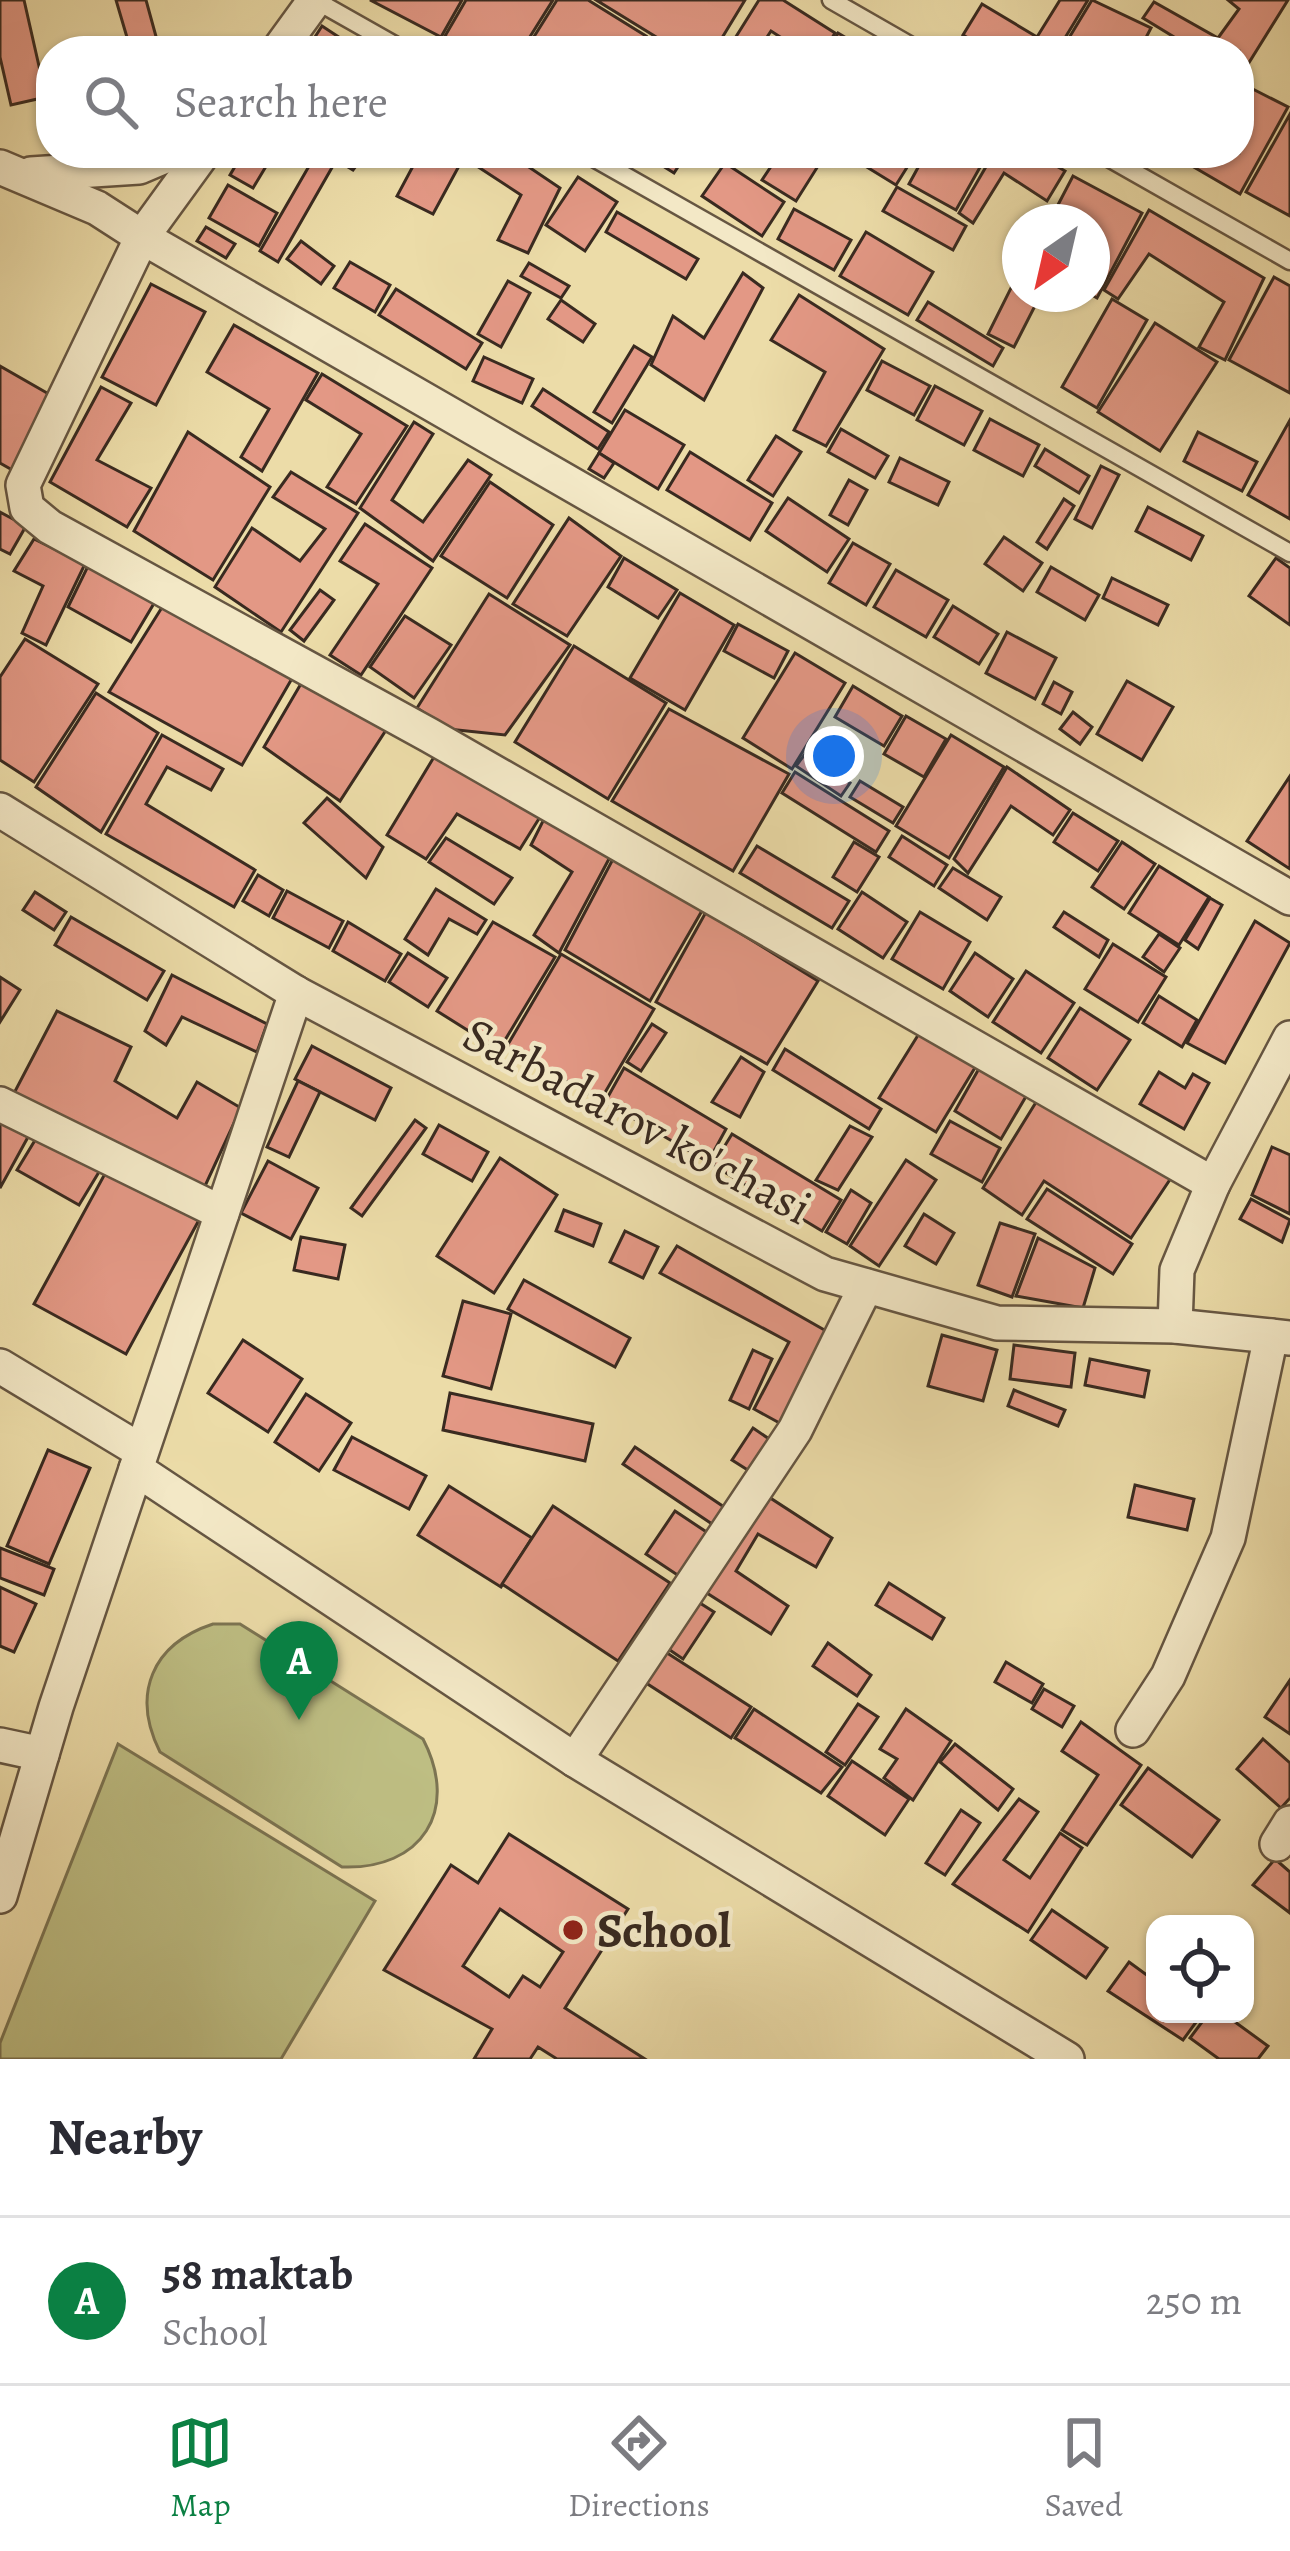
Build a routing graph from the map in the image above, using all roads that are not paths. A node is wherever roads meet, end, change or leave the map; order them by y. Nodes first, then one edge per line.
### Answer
1 (315, 0) edge
2 (831, 0) edge
3 (289, 36) edge
4 (379, 36) edge
5 (894, 36) edge
6 (108, 168) edge
7 (192, 168) edge
8 (611, 168) edge
9 (1126, 168) edge
10 (14, 171) edge
11 (142, 237) junction
12 (1290, 261) edge
13 (1290, 553) edge
14 (0, 810) edge
15 (1290, 898) edge
16 (296, 993) junction
17 (1290, 1038) edge
18 (0, 1104) edge
19 (1213, 1184) junction
20 (222, 1214) junction
21 (866, 1286) junction
22 (1175, 1326) junction
23 (1280, 1337) edge
24 (0, 1366) edge
25 (139, 1460) junction
26 (1133, 1730) dead end
27 (0, 1745) edge
28 (42, 1754) junction
29 (575, 1760) junction
30 (0, 1896) edge
31 (1067, 2059) edge

1 - 3 street
1 - 4 lane
2 - 5 lane
6 - 10 street
7 - 11 street
8 - 13 lane
9 - 12 lane
10 - 11 street
11 - 15 street
11 - 19 street
14 - 16 street, Sarbadarov ko'chasi
16 - 20 street
16 - 21 street, Sarbadarov ko'chasi
17 - 19 street
18 - 20 street
19 - 22 street
20 - 25 street
21 - 22 street, Sarbadarov ko'chasi
21 - 29 street
22 - 23 street, Sarbadarov ko'chasi
23 - 26 street
24 - 25 street
25 - 28 street
25 - 29 street
27 - 28 street
28 - 30 street
29 - 31 street

